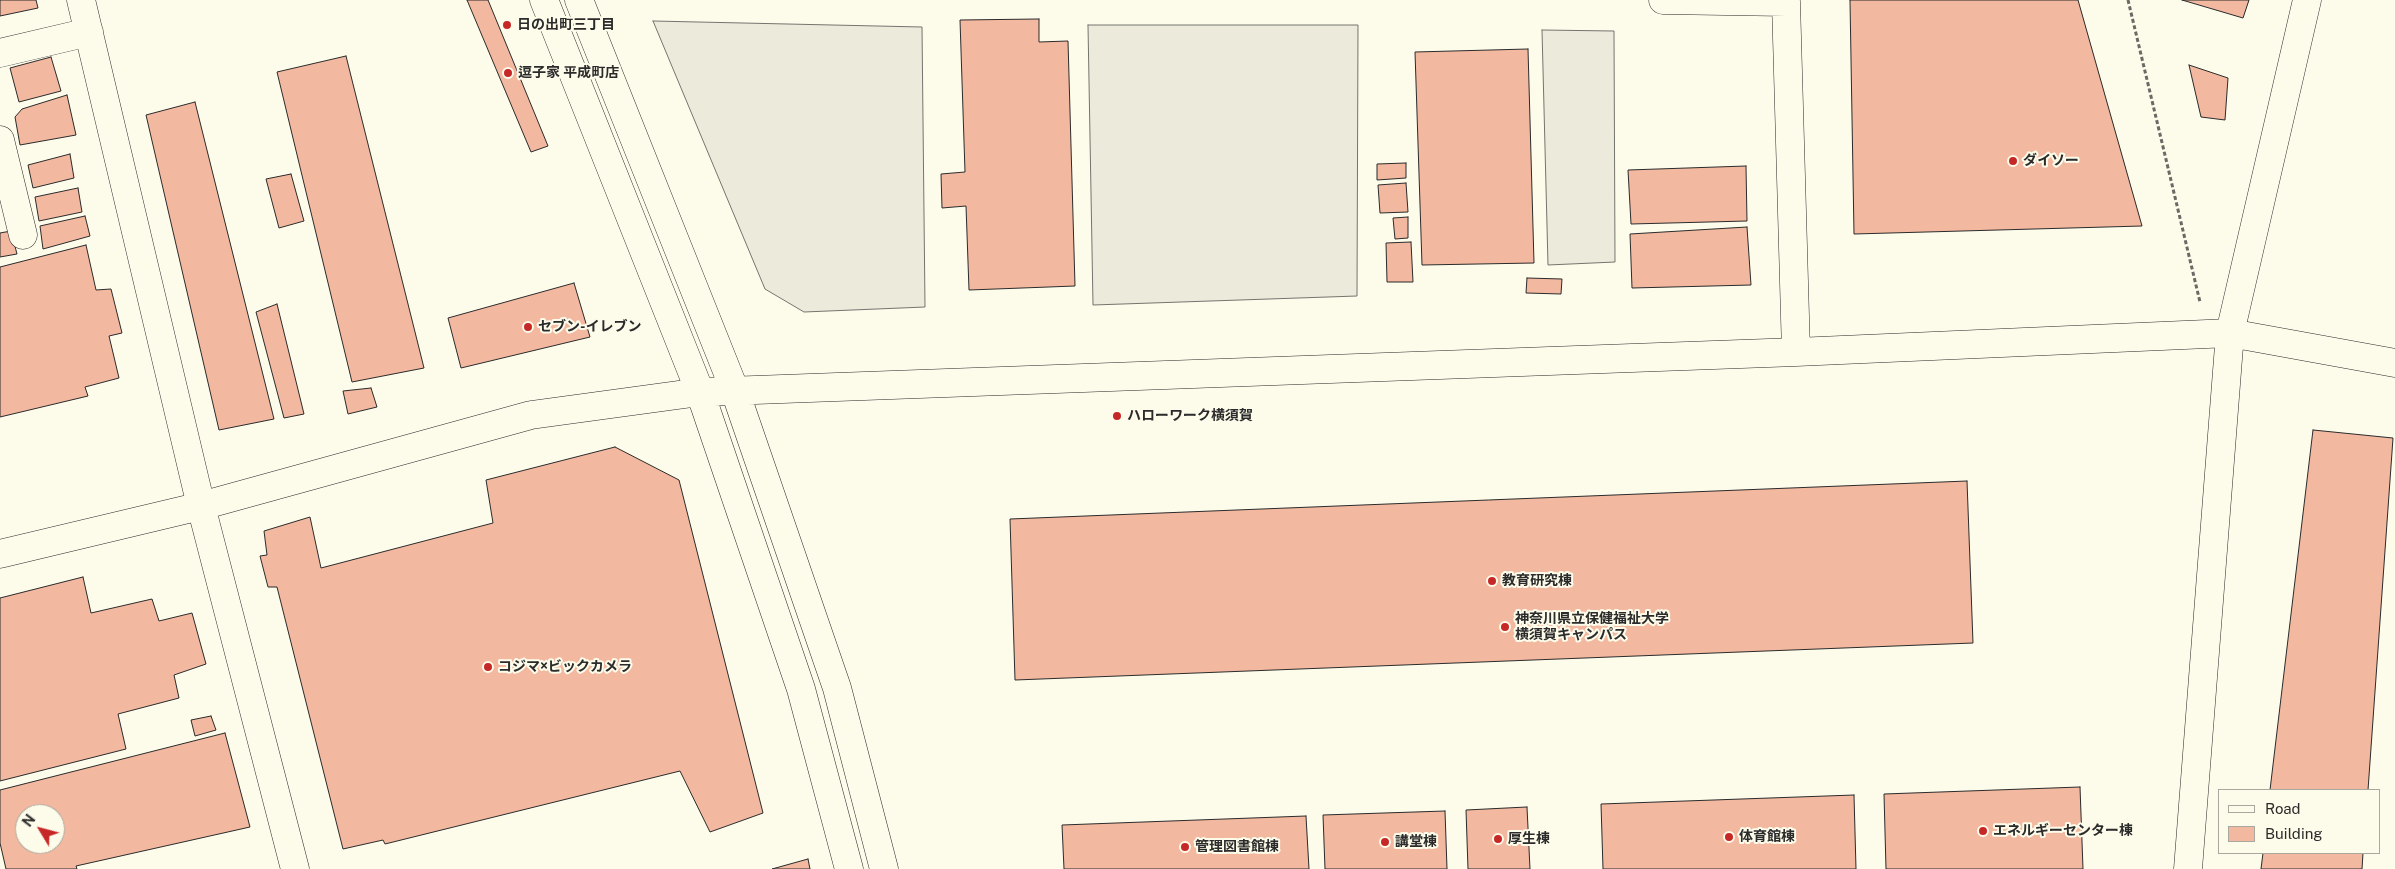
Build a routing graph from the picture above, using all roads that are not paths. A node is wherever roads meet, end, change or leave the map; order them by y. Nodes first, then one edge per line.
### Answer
1 (81, 0) edge
2 (544, 0) edge
3 (579, 0) edge
4 (1663, 0) edge
5 (2307, 0) edge
6 (89, 32) junction
7 (0, 53) edge
8 (0, 140) edge
9 (23, 235) dead end
10 (2219, 333) junction
11 (1796, 352) junction
12 (2395, 363) edge
13 (735, 390) junction
14 (700, 392) junction
15 (201, 506) junction
16 (0, 554) edge
17 (295, 869) edge
18 (849, 869) edge
19 (884, 869) edge
20 (2188, 869) edge

1 - 6 street
2 - 14 street
3 - 13 street
4 - 11 street
5 - 10 street
6 - 7 street
6 - 15 street
8 - 9 street
10 - 11 street
10 - 12 street
10 - 20 street
11 - 13 street
13 - 14 street
13 - 19 street
14 - 15 street
14 - 18 street
15 - 16 street
15 - 17 street

